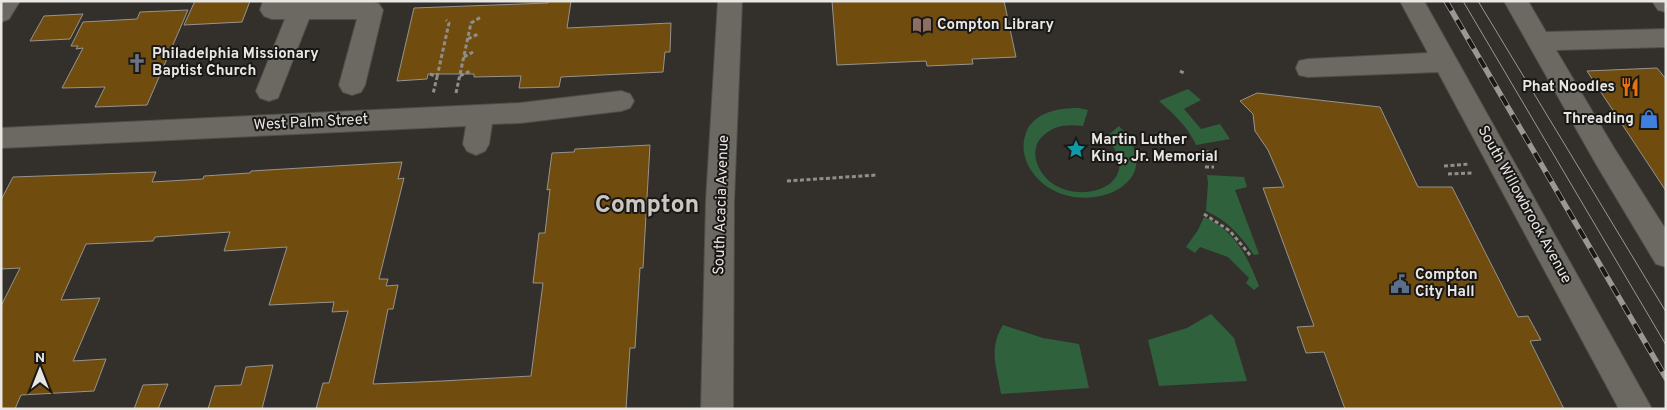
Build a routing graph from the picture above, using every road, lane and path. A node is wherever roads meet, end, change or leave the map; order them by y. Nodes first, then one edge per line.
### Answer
1 (8, 1) edge
2 (275, 1) edge
3 (730, 1) edge
4 (1412, 1) edge
5 (1516, 1) edge
6 (300, 10) junction
7 (1, 13) edge
8 (481, 17) dead end
9 (446, 20) dead end
10 (478, 34) dead end
11 (1666, 38) edge
12 (467, 39) junction
13 (1540, 41) junction
14 (473, 52) dead end
15 (464, 57) junction
16 (1445, 62) junction
17 (1308, 68) dead end
18 (470, 70) dead end
19 (1180, 71) dead end
20 (1184, 73) dead end
21 (430, 74) dead end
22 (460, 76) junction
23 (436, 77) junction
24 (352, 85) dead end
25 (269, 91) dead end
26 (456, 93) dead end
27 (433, 94) dead end
28 (621, 101) dead end
29 (480, 114) junction
30 (1, 138) edge
31 (476, 144) dead end
32 (1200, 152) dead end
33 (1210, 152) dead end
34 (1469, 164) dead end
35 (1444, 166) dead end
36 (1205, 167) dead end
37 (1214, 167) dead end
38 (1474, 173) dead end
39 (1448, 174) dead end
40 (877, 175) dead end
41 (787, 181) dead end
42 (1204, 214) dead end
43 (1250, 255) dead end
44 (1666, 255) edge
45 (717, 409) edge
46 (1636, 409) edge

1 - 7 street
2 - 6 street
3 - 45 street, South Acacia Avenue
4 - 16 street, South Willowbrook Avenue
5 - 13 street
6 - 24 street
6 - 25 street
8 - 12 path
9 - 23 path
10 - 12 path
11 - 13 street
12 - 15 path
13 - 44 street
14 - 15 path
15 - 22 path
16 - 17 street
16 - 46 street, South Willowbrook Avenue
18 - 22 path
19 - 20 path
21 - 23 path
22 - 26 path
23 - 27 path
28 - 29 street, West Palm Street
29 - 30 street, West Palm Street
29 - 31 street
32 - 33 path
34 - 35 path
36 - 37 path
38 - 39 path
40 - 41 path
42 - 43 path

